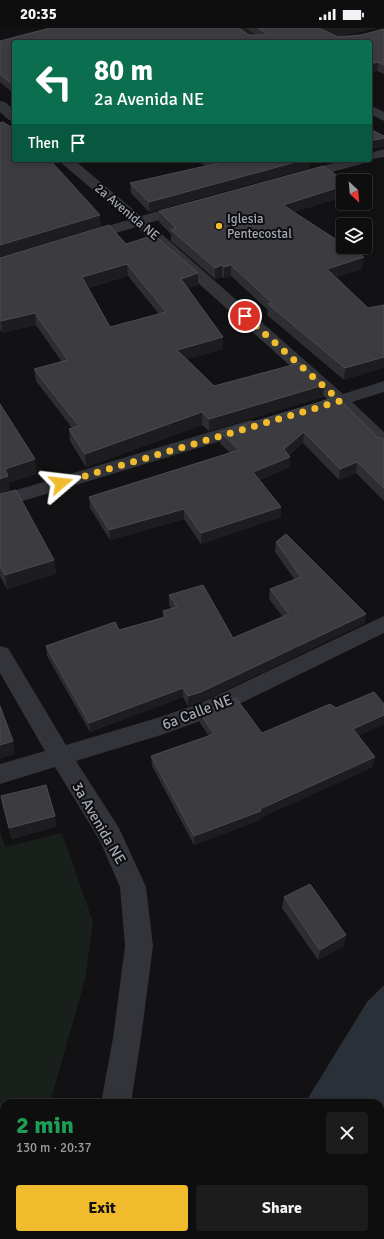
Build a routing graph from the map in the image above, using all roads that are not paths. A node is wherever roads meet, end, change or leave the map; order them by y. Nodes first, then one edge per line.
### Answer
1 (0, 105) edge
2 (372, 109) edge
3 (384, 117) edge
4 (12, 122) edge
5 (384, 154) edge
6 (372, 157) edge
7 (67, 162) edge
8 (353, 162) edge
9 (284, 181) edge
10 (200, 204) edge
11 (138, 221) junction
12 (66, 243) edge
13 (384, 386) edge
14 (340, 401) junction
15 (310, 409) edge
16 (265, 422) edge
17 (384, 443) edge
18 (0, 502) edge
19 (384, 624) edge
20 (0, 654) edge
21 (60, 757) junction
22 (0, 774) edge
23 (117, 1099) edge

1 - 4 street
2 - 3 street
5 - 6 street
7 - 11 street, 2a Avenida NE
8 - 9 street
10 - 11 street
11 - 12 street
11 - 14 street, 2a Avenida NE
13 - 14 street
14 - 15 street
14 - 17 street, 2a Avenida NE
16 - 18 street
19 - 21 street, 6a Calle NE
20 - 21 street, 3a Avenida NE
21 - 22 street, 6a Calle NE
21 - 23 street, 3a Avenida NE

